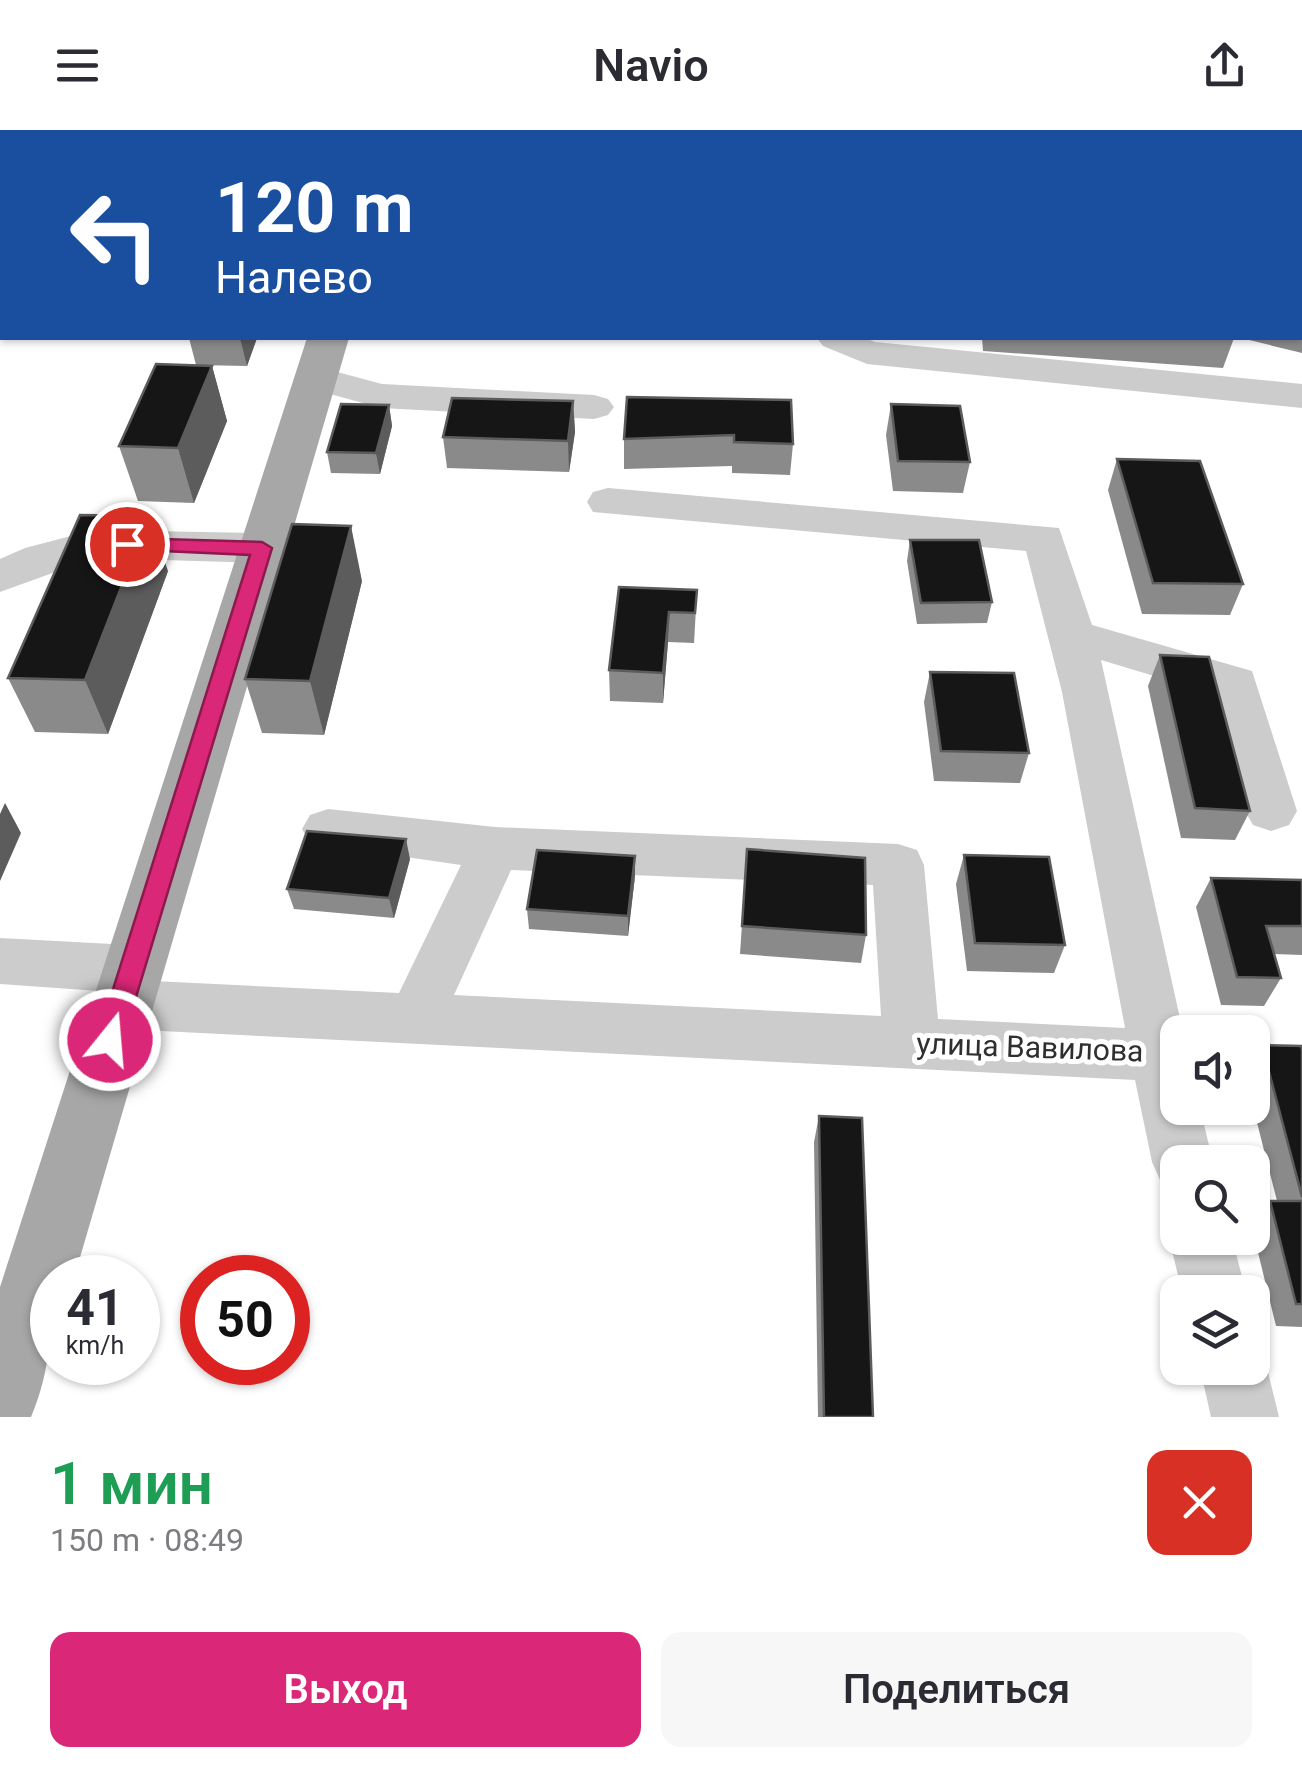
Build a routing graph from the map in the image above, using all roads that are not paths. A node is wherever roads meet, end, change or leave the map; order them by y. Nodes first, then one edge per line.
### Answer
1 (840, 340) edge
2 (322, 358) edge
3 (1302, 396) edge
4 (594, 407) dead end
5 (608, 502) dead end
6 (262, 548) junction
7 (0, 577) edge
8 (1075, 636) junction
9 (1271, 811) dead end
10 (328, 829) edge
11 (495, 848) junction
12 (0, 961) edge
13 (126, 986) junction
14 (415, 1018) junction
15 (911, 1043) junction
16 (1157, 1055) junction
17 (1179, 1145) edge
18 (1236, 1385) edge
19 (0, 1402) edge
20 (1244, 1417) edge

1 - 3 street
2 - 4 street
2 - 6 main road
5 - 8 street, улица Вавилова
6 - 7 street
6 - 13 main road
8 - 9 street
8 - 16 street, улица Вавилова
10 - 11 street
11 - 14 street
11 - 15 street
12 - 13 street, улица Вавилова
13 - 14 street, улица Вавилова
13 - 19 main road
14 - 15 street, улица Вавилова
15 - 16 street, улица Вавилова
16 - 17 street
18 - 20 street

